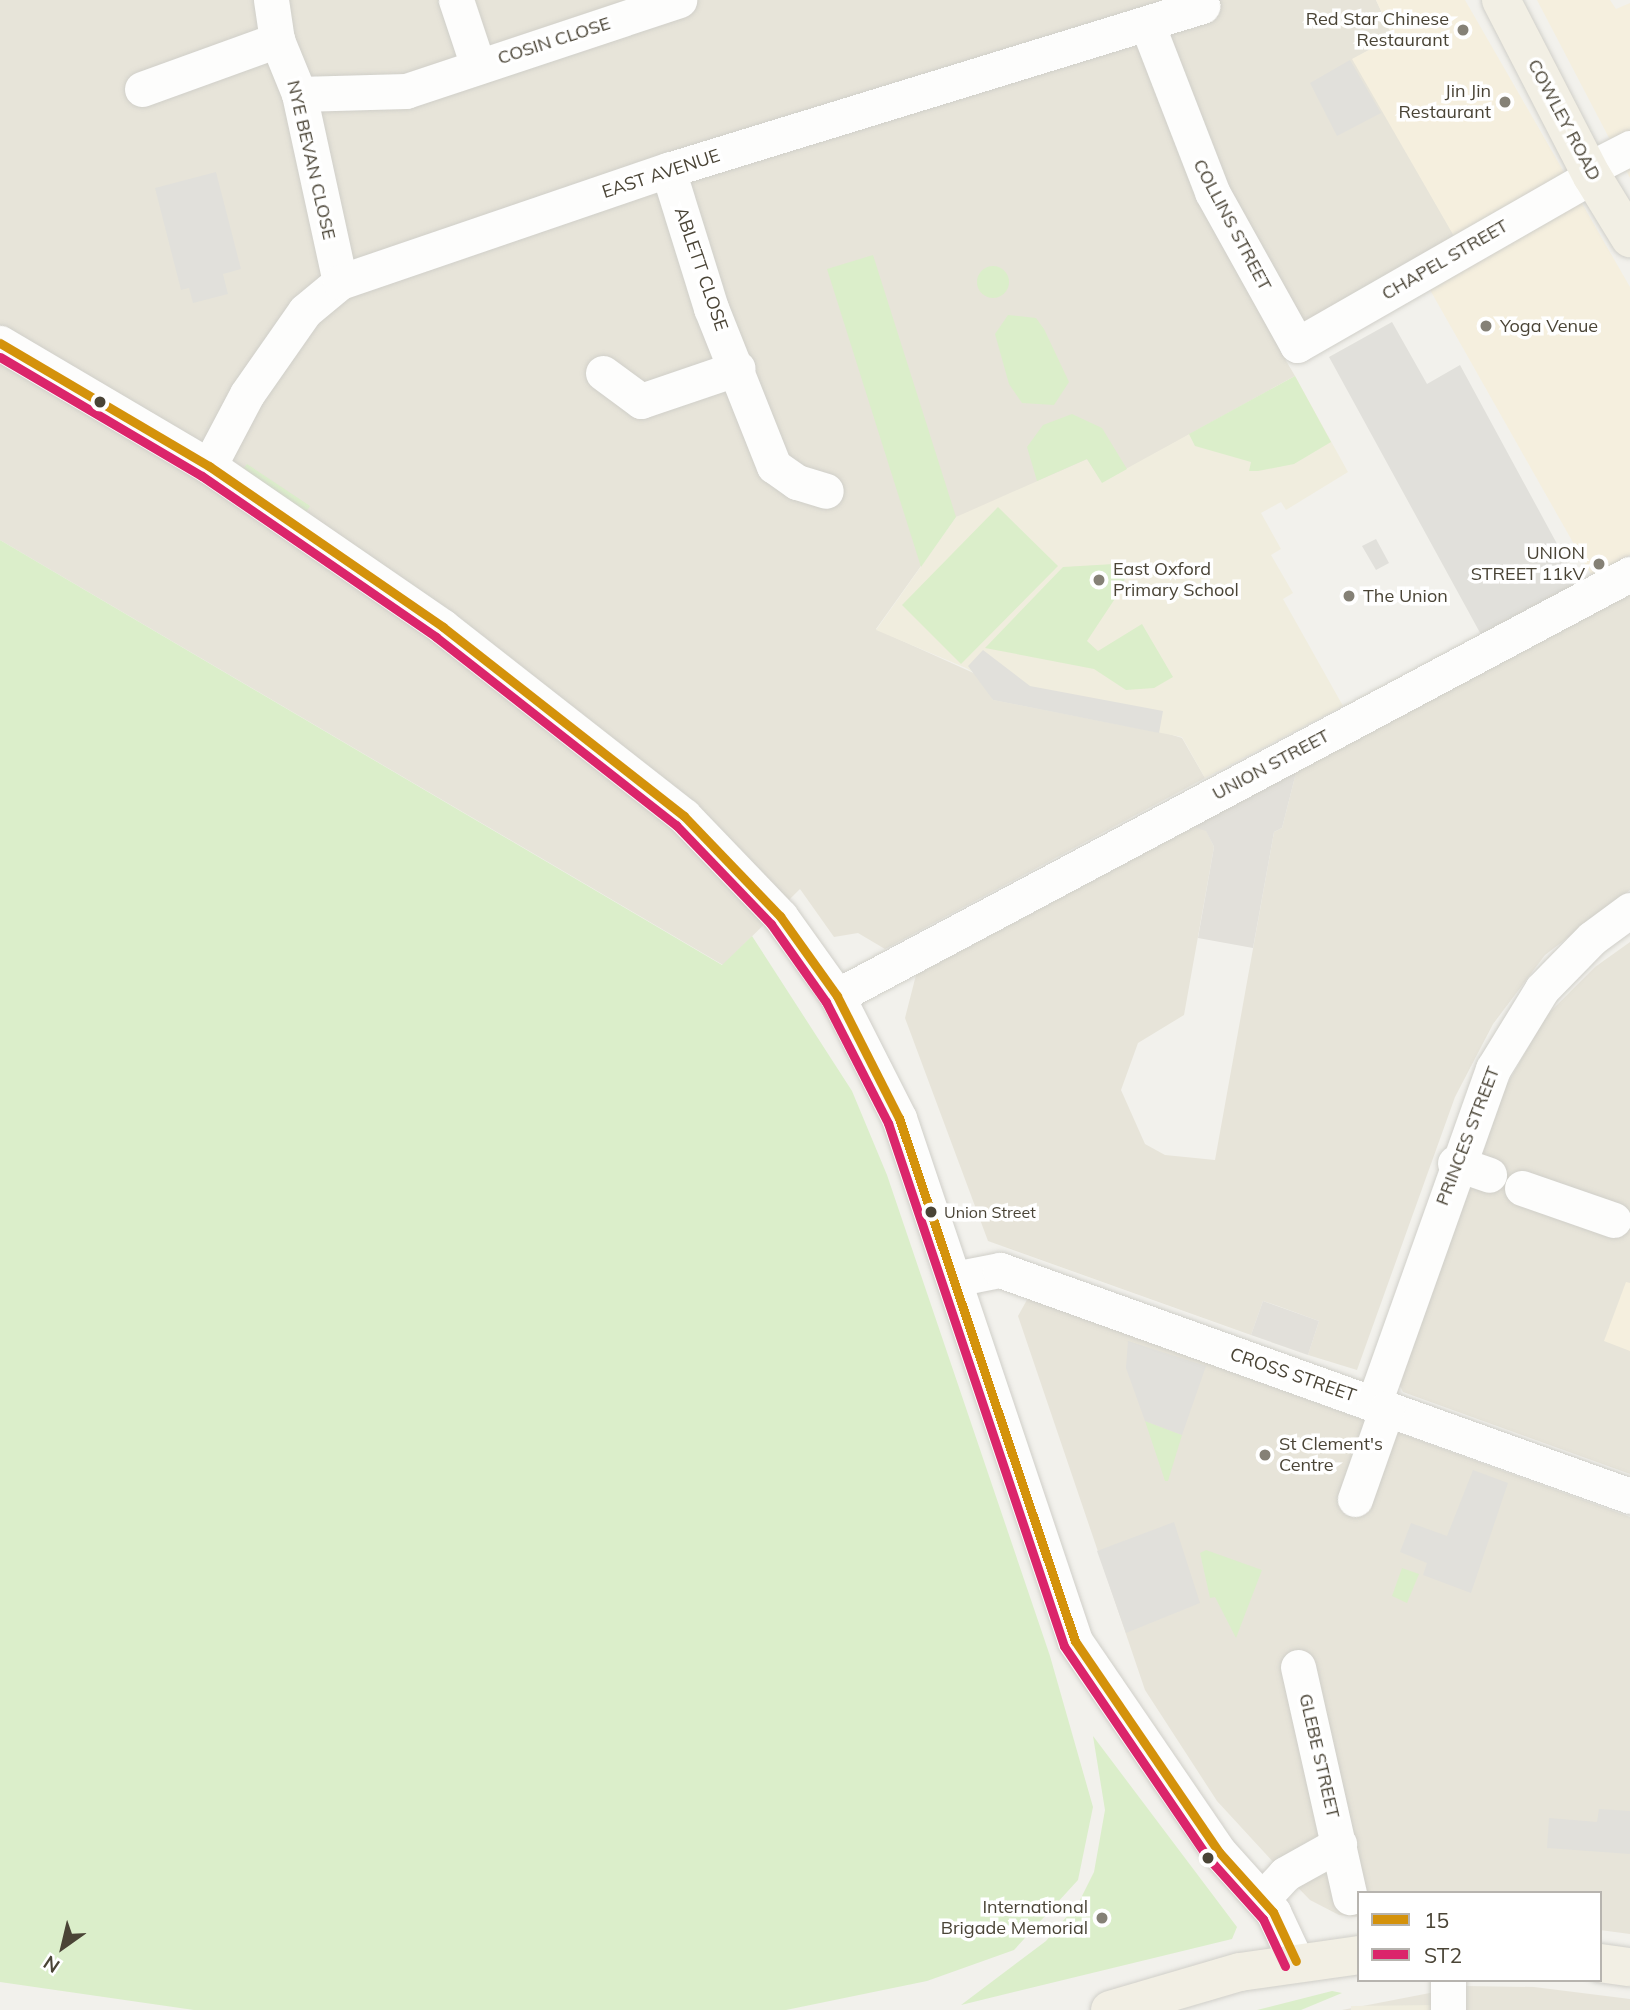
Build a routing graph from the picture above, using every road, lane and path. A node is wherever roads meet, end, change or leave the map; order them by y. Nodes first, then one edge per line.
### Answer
1 (271, 0) edge
2 (456, 0) edge
3 (1501, 0) edge
4 (672, 1) edge
5 (1202, 6) dead end
6 (1147, 24) junction
7 (277, 40) junction
8 (478, 66) junction
9 (142, 89) dead end
10 (299, 94) junction
11 (1630, 148) edge
12 (668, 170) junction
13 (1591, 173) junction
14 (1630, 238) edge
15 (340, 282) junction
16 (0, 343) edge
17 (1297, 345) joint
18 (738, 368) junction
19 (603, 373) dead end
20 (209, 466) junction
21 (826, 491) dead end
22 (1630, 574) edge
23 (1630, 910) edge
24 (837, 996) junction
25 (1455, 1163) junction
26 (1489, 1175) dead end
27 (1522, 1188) dead end
28 (1614, 1220) dead end
29 (954, 1279) junction
30 (1381, 1406) junction
31 (1630, 1496) edge
32 (1355, 1499) dead end
33 (1298, 1667) dead end
34 (1339, 1844) junction
35 (1350, 1896) dead end
36 (1262, 1899) junction
37 (1357, 1955) edge
38 (1296, 1961) junction
39 (1602, 1963) edge
40 (1630, 1967) edge
41 (1448, 1982) edge
42 (1110, 2010) edge
43 (1448, 2010) edge

1 - 7 street, NYE BEVAN CLOSE
2 - 8 street, COSIN CLOSE
3 - 13 main road, COWLEY ROAD
4 - 8 street, COSIN CLOSE
5 - 6 street, EAST AVENUE
6 - 12 street, EAST AVENUE
6 - 17 street, COLLINS STREET
7 - 9 street
7 - 10 street, NYE BEVAN CLOSE
8 - 10 street, COSIN CLOSE
10 - 15 street, NYE BEVAN CLOSE
11 - 13 street, CHAPEL STREET
12 - 15 street, EAST AVENUE
12 - 18 street, ABLETT CLOSE
13 - 14 main road, COWLEY ROAD
13 - 17 street, CHAPEL STREET
15 - 20 street, EAST AVENUE
16 - 20 street
18 - 19 street
18 - 21 street, ABLETT CLOSE
20 - 24 street
22 - 24 street, UNION STREET
23 - 25 street, PRINCES STREET
24 - 29 street
25 - 26 street
25 - 30 street, PRINCES STREET
27 - 28 street
29 - 30 street, CROSS STREET
29 - 36 street
30 - 31 street, CROSS STREET
30 - 32 street, PRINCES STREET
33 - 34 street, GLEBE STREET
34 - 35 street, GLEBE STREET
34 - 36 street
36 - 38 street
37 - 38 main road
38 - 42 main road
39 - 40 main road
41 - 43 street

